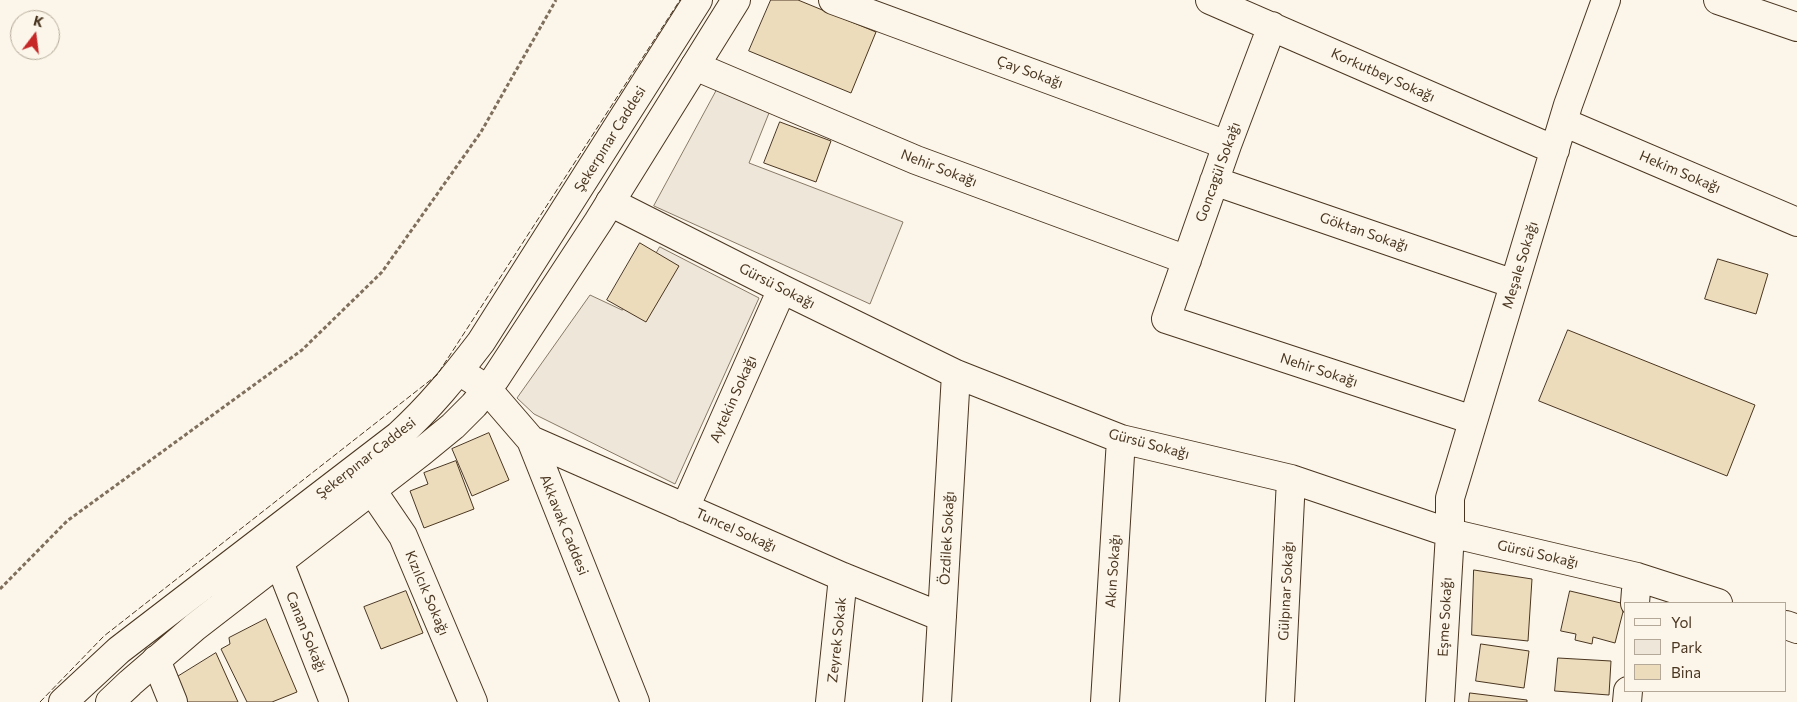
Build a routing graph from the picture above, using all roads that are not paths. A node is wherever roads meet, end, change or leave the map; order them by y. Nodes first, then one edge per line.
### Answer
1 (698, 0) edge
2 (736, 0) edge
3 (833, 0) edge
4 (1210, 0) edge
5 (1606, 0) edge
6 (1718, 0) edge
7 (1272, 26) junction
8 (1797, 27) edge
9 (695, 66) junction
10 (1563, 122) junction
11 (1227, 145) junction
12 (1554, 150) junction
13 (1214, 181) junction
14 (610, 202) junction
15 (1797, 222) edge
16 (1187, 260) junction
17 (1514, 284) junction
18 (782, 289) junction
19 (1166, 319) joint
20 (459, 371) junction
21 (956, 374) junction
22 (487, 390) junction
23 (1473, 420) junction
24 (1121, 439) junction
25 (531, 440) junction
26 (1291, 479) junction
27 (371, 489) junction
28 (685, 508) junction
29 (1450, 533) junction
30 (279, 562) junction
31 (843, 577) junction
32 (1636, 590) edge
33 (1712, 602) edge
34 (942, 616) junction
35 (156, 660) junction
36 (63, 702) edge
37 (110, 702) edge
38 (173, 702) edge
39 (334, 702) edge
40 (473, 702) edge
41 (635, 702) edge
42 (830, 702) edge
43 (937, 702) edge
44 (1105, 702) edge
45 (1280, 702) edge
46 (1440, 702) edge

1 - 20 street, Şekerpınar Caddesi
2 - 9 street, Şekerpınar Caddesi
3 - 11 street, Çay Sokağı
4 - 7 street, Korkutbey Sokağı
5 - 10 street, Meşale Sokağı
6 - 8 street
7 - 11 street, Goncagül Sokağı
7 - 12 street, Korkutbey Sokağı
9 - 14 street, Şekerpınar Caddesi
9 - 16 street, Nehir Sokağı
10 - 12 street, Meşale Sokağı
10 - 15 street, Hekim Sokağı
11 - 13 street, Goncagül Sokağı
12 - 17 street, Meşale Sokağı
13 - 16 street, Goncagül Sokağı
13 - 17 street, Göktan Sokağı
14 - 18 street, Gürsü Sokağı
14 - 22 street, Şekerpınar Caddesi
16 - 19 street, Goncagül Sokağı
17 - 23 street, Meşale Sokağı
18 - 21 street, Gürsü Sokağı
18 - 28 street, Aytekin Sokağı
19 - 23 street, Nehir Sokağı
20 - 22 street, Akkavak Caddesi
20 - 36 street, Şekerpınar Caddesi
21 - 24 street, Gürsü Sokağı
21 - 34 street, Özdilek Sokağı
22 - 25 street, Akkavak Caddesi
22 - 27 street, Şekerpınar Caddesi
23 - 29 street, Meşale Sokağı
24 - 26 street, Gürsü Sokağı
24 - 44 street, Akın Sokağı
25 - 28 street, Tuncel Sokağı
25 - 41 street, Akkavak Caddesi
26 - 29 street, Gürsü Sokağı
26 - 45 street, Gülpınar Sokağı
27 - 30 street, Şekerpınar Caddesi
27 - 40 street, Kızılcık Sokağı
28 - 31 street, Tuncel Sokağı
29 - 32 street, Gürsü Sokağı
29 - 46 street, Eşme Sokağı
30 - 35 street, Şekerpınar Caddesi
30 - 39 street, Canan Sokağı
31 - 34 street, Tuncel Sokağı
31 - 42 street, Zeyrek Sokak
32 - 33 street, Gürsü Sokağı
34 - 43 street, Özdilek Sokağı
35 - 37 street, Şekerpınar Caddesi
35 - 38 street

